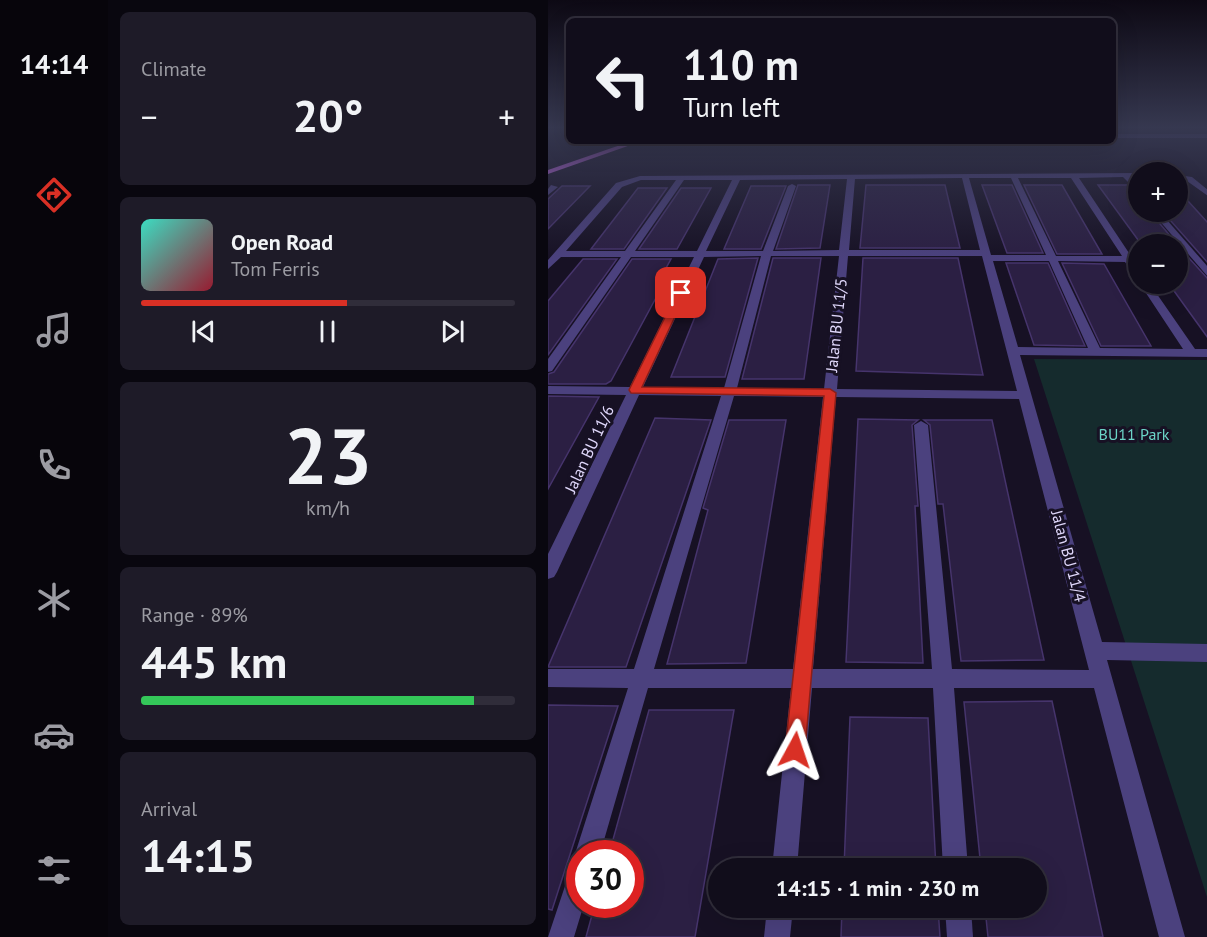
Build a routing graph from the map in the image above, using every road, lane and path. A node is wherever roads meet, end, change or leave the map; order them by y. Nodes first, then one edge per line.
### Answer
1 (1013, 175) junction
2 (1073, 175) junction
3 (1125, 175) joint
4 (965, 176) junction
5 (682, 177) junction
6 (737, 177) junction
7 (851, 177) junction
8 (1128, 178) edge
9 (1188, 179) edge
10 (792, 186) dead end
11 (1208, 194) edge
12 (1165, 222) edge
13 (548, 251) edge
14 (1128, 251) edge
15 (560, 253) junction
16 (767, 253) junction
17 (844, 253) junction
18 (629, 254) junction
19 (700, 254) junction
20 (987, 256) junction
21 (1052, 259) junction
22 (1128, 259) edge
23 (1188, 259) edge
24 (1196, 259) junction
25 (1208, 260) edge
26 (548, 266) edge
27 (1208, 274) edge
28 (1152, 294) edge
29 (1013, 351) junction
30 (1096, 352) junction
31 (1192, 353) junction
32 (1208, 353) edge
33 (548, 368) edge
34 (548, 390) edge
35 (635, 390) junction
36 (729, 392) junction
37 (830, 393) junction
38 (1025, 395) junction
39 (921, 424) dead end
40 (548, 573) edge
41 (1094, 651) junction
42 (1208, 653) edge
43 (548, 678) edge
44 (639, 678) junction
45 (802, 678) junction
46 (943, 678) junction
47 (1102, 679) junction
48 (591, 840) edge
49 (785, 858) edge
50 (954, 858) edge
51 (568, 918) edge
52 (779, 918) edge
53 (959, 918) edge
54 (562, 937) edge
55 (777, 937) edge
56 (960, 937) edge
57 (1172, 937) edge

1 - 2 street
1 - 4 street
1 - 21 street
2 - 3 street
2 - 14 street
3 - 8 street
4 - 7 street
4 - 20 street, Jalan BU 11/4
5 - 6 street
5 - 15 street
5 - 18 street
6 - 7 street
6 - 19 street, Jalan BU 11/6
7 - 17 street, Jalan BU 11/5
9 - 11 street
10 - 16 street
12 - 24 street
13 - 15 street
15 - 18 street
15 - 26 street
16 - 17 street
16 - 19 street
16 - 36 street
17 - 20 street
17 - 37 street, Jalan BU 11/5
18 - 19 street
18 - 33 street
19 - 35 street, Jalan BU 11/6
20 - 21 street
20 - 29 street, Jalan BU 11/4
21 - 22 street
21 - 30 street
23 - 24 street
24 - 25 street
24 - 27 street
28 - 31 street
29 - 30 street
29 - 38 street, Jalan BU 11/4
30 - 31 street
31 - 32 street
34 - 35 street
35 - 36 street
35 - 40 street, Jalan BU 11/6
36 - 37 street
36 - 44 street
37 - 38 street
37 - 45 street, Jalan BU 11/5
38 - 41 street, Jalan BU 11/4
39 - 46 street
41 - 42 street
41 - 47 street, Jalan BU 11/4
43 - 44 street
44 - 45 street
44 - 48 street
45 - 46 street
45 - 49 street, Jalan BU 11/5
46 - 47 street
46 - 50 street
47 - 57 street, Jalan BU 11/4
51 - 54 street
52 - 55 street
53 - 56 street

